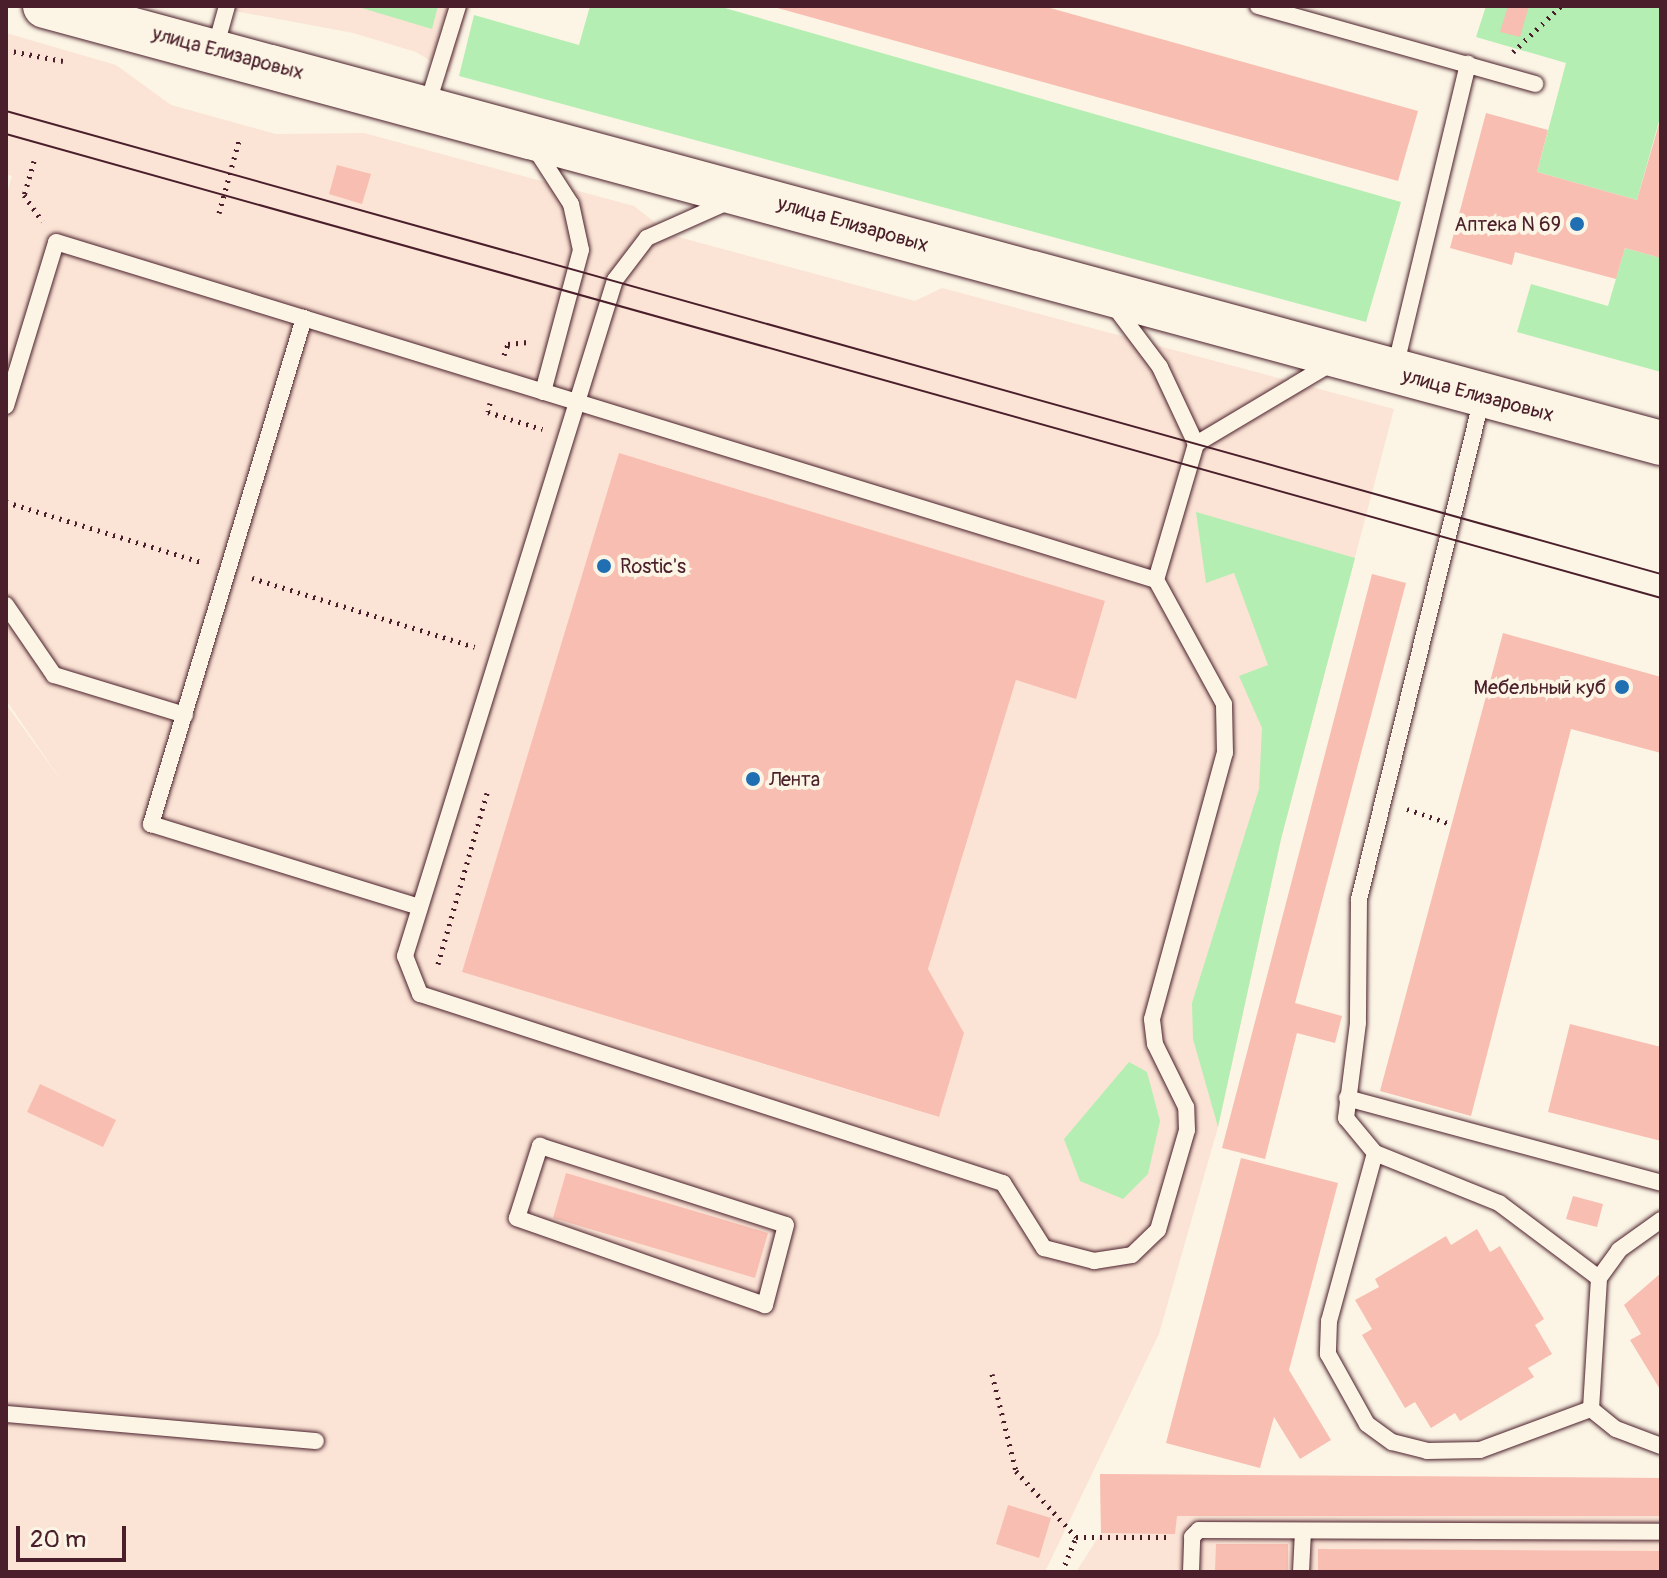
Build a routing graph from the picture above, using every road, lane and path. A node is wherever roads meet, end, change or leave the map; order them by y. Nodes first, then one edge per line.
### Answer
1 (45, 6) edge
2 (227, 6) edge
3 (458, 6) edge
4 (1258, 6) edge
5 (1561, 6) edge
6 (215, 49) junction
7 (6, 50) edge
8 (63, 61) dead end
9 (1468, 64) junction
10 (1494, 71) junction
11 (1535, 84) dead end
12 (427, 106) junction
13 (522, 134) junction
14 (240, 137) dead end
15 (34, 161) dead end
16 (24, 195) dead end
17 (747, 195) junction
18 (219, 213) dead end
19 (1104, 294) junction
20 (304, 318) junction
21 (532, 337) dead end
22 (1342, 359) junction
23 (1394, 373) junction
24 (497, 378) junction
25 (543, 392) junction
26 (1482, 397) junction
27 (575, 402) junction
28 (6, 406) edge
29 (564, 436) junction
30 (1661, 443) edge
31 (1196, 444) junction
32 (6, 502) edge
33 (228, 570) junction
34 (1156, 580) junction
35 (6, 605) edge
36 (497, 654) junction
37 (185, 715) junction
38 (489, 784) dead end
39 (1383, 802) junction
40 (1451, 824) dead end
41 (419, 907) junction
42 (434, 979) dead end
43 (1347, 1098) junction
44 (1375, 1153) junction
45 (1661, 1183) edge
46 (517, 1218) joint
47 (1661, 1220) edge
48 (1599, 1278) junction
49 (992, 1374) dead end
50 (1591, 1409) junction
51 (6, 1414) edge
52 (316, 1441) dead end
53 (1661, 1446) edge
54 (1303, 1531) junction
55 (1661, 1532) edge
56 (1076, 1537) junction
57 (1192, 1537) junction
58 (1062, 1572) edge
59 (1191, 1572) edge
60 (1301, 1572) edge

1 - 6 main road, улица Елизаровых
2 - 6 lane
3 - 12 lane
4 - 9 lane
5 - 10 path
6 - 12 main road, улица Елизаровых
7 - 8 path
9 - 10 lane
9 - 23 lane
10 - 11 lane
12 - 13 main road, улица Елизаровых
13 - 17 main road, улица Елизаровых
13 - 25 lane
14 - 18 path
15 - 16 path
17 - 19 main road, улица Елизаровых
17 - 27 lane
19 - 22 main road, улица Елизаровых
19 - 31 lane
20 - 24 lane
20 - 28 lane
20 - 33 lane
21 - 24 path
22 - 23 main road, улица Елизаровых
22 - 31 lane
23 - 26 main road, улица Елизаровых
24 - 25 lane
24 - 29 path
25 - 27 lane
26 - 30 main road, улица Елизаровых
26 - 39 lane
27 - 29 lane
27 - 34 lane
29 - 36 lane
31 - 34 lane
32 - 33 path
33 - 36 path
33 - 37 lane
34 - 41 lane
35 - 37 lane
36 - 41 lane
37 - 41 lane
38 - 42 path
39 - 40 path
39 - 43 lane
43 - 44 lane
43 - 45 lane
44 - 48 lane
44 - 50 lane
46 - 46 lane
47 - 48 lane
48 - 50 lane
49 - 56 path
50 - 53 lane
51 - 52 lane
54 - 55 lane
54 - 57 lane
54 - 60 lane
56 - 57 path
56 - 58 path
57 - 59 lane

